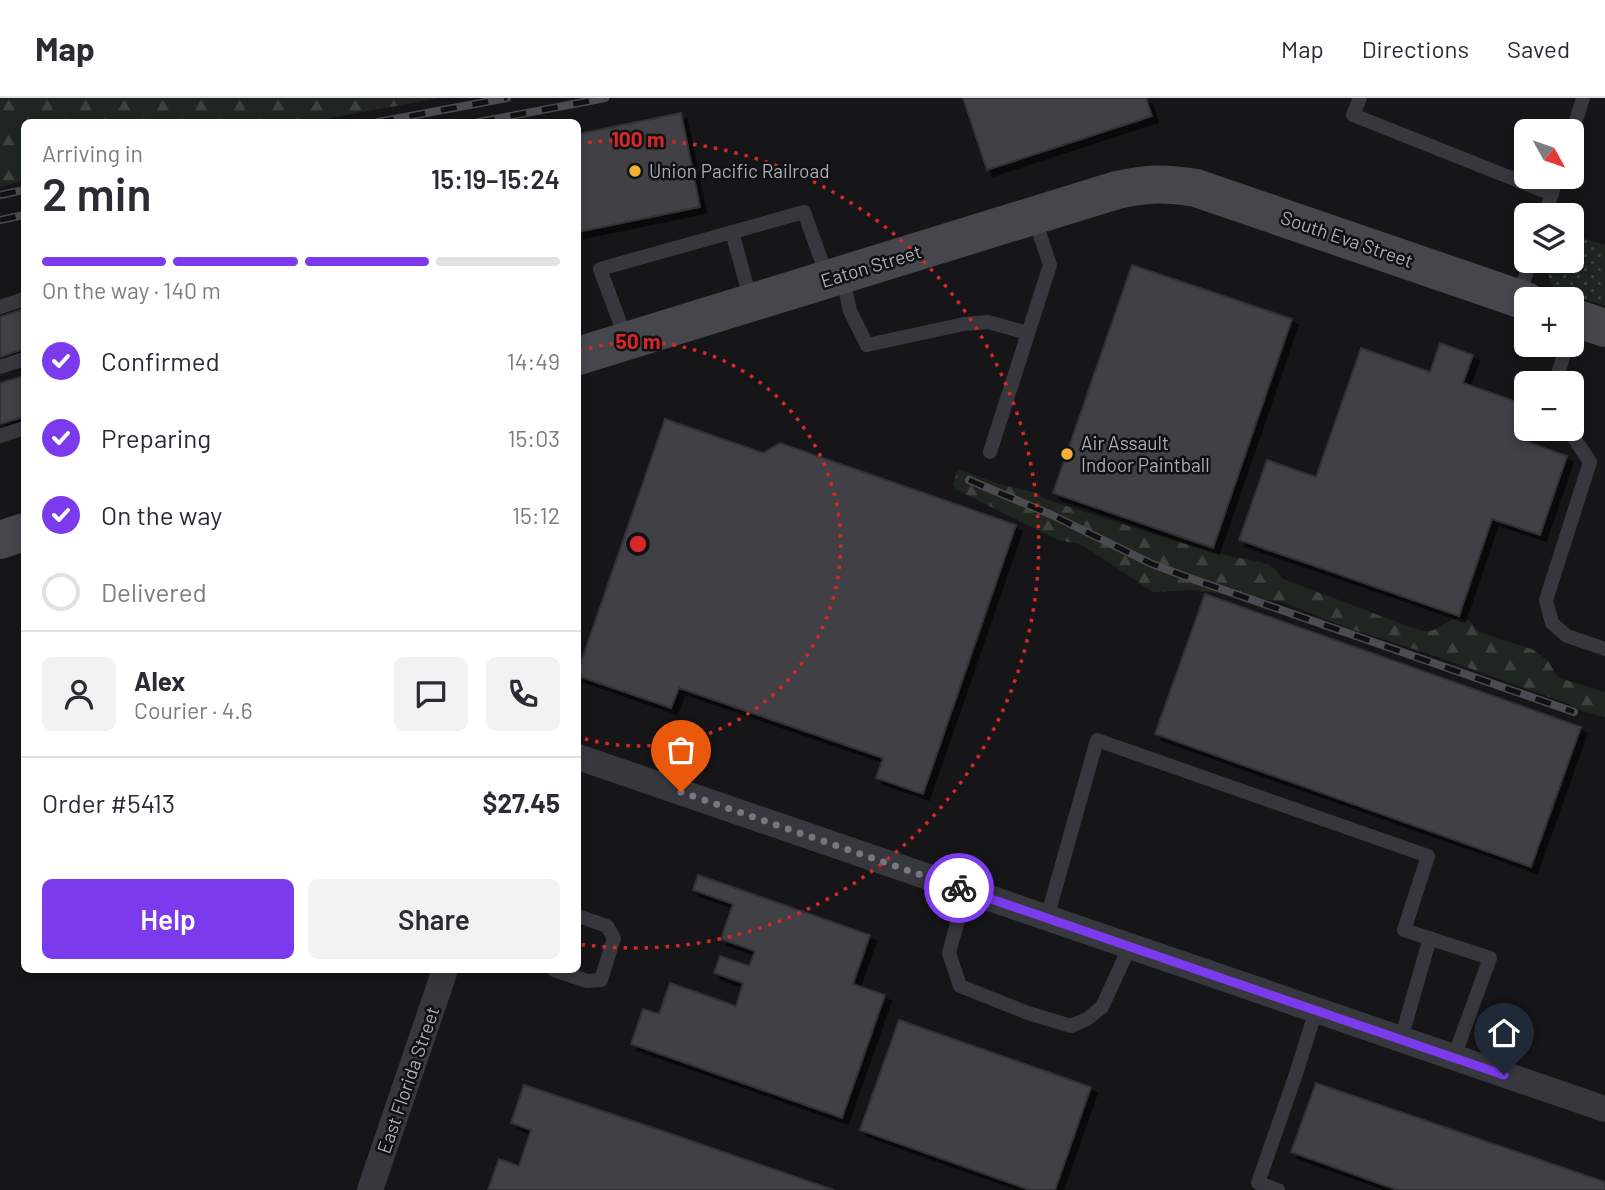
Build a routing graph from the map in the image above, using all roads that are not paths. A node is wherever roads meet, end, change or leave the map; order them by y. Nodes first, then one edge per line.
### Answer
1 (1360, 98) edge
2 (1583, 98) edge
3 (1576, 119) edge
4 (1166, 183) joint
5 (1554, 189) edge
6 (1552, 194) junction
7 (1549, 203) edge
8 (1033, 216) junction
9 (732, 232) junction
10 (835, 277) junction
11 (1514, 297) edge
12 (21, 300) edge
13 (751, 302) junction
14 (0, 307) edge
15 (1028, 333) junction
16 (626, 341) junction
17 (581, 355) edge
18 (21, 360) edge
19 (0, 367) edge
20 (21, 429) edge
21 (0, 436) edge
22 (1576, 441) edge
23 (990, 452) dead end
24 (21, 534) edge
25 (0, 540) edge
26 (1605, 649) edge
27 (581, 758) edge
28 (966, 890) junction
29 (581, 917) edge
30 (1046, 918) junction
31 (1430, 938) junction
32 (1130, 946) junction
33 (444, 973) edge
34 (563, 973) edge
35 (1316, 1010) junction
36 (1401, 1039) junction
37 (1454, 1058) junction
38 (1605, 1109) edge
39 (370, 1190) edge
40 (1278, 1190) edge

1 - 6 lane
2 - 3 lane
4 - 8 street, Eaton Street
4 - 11 street, South Eva Street
5 - 6 lane
6 - 7 lane
8 - 10 street, Eaton Street
8 - 15 lane
9 - 10 lane
9 - 13 lane
9 - 16 lane
10 - 13 street, Eaton Street
10 - 15 lane
12 - 14 lane
13 - 16 street, Eaton Street
15 - 23 lane
16 - 17 street, Eaton Street
18 - 19 lane
20 - 21 lane
22 - 26 lane
24 - 25 street
27 - 28 street
28 - 30 street
28 - 32 lane
29 - 34 lane
30 - 31 lane
30 - 32 street
31 - 36 lane
31 - 37 lane
32 - 35 street
33 - 39 street, East Florida Street
35 - 36 street
35 - 40 lane
36 - 37 street
37 - 38 street

